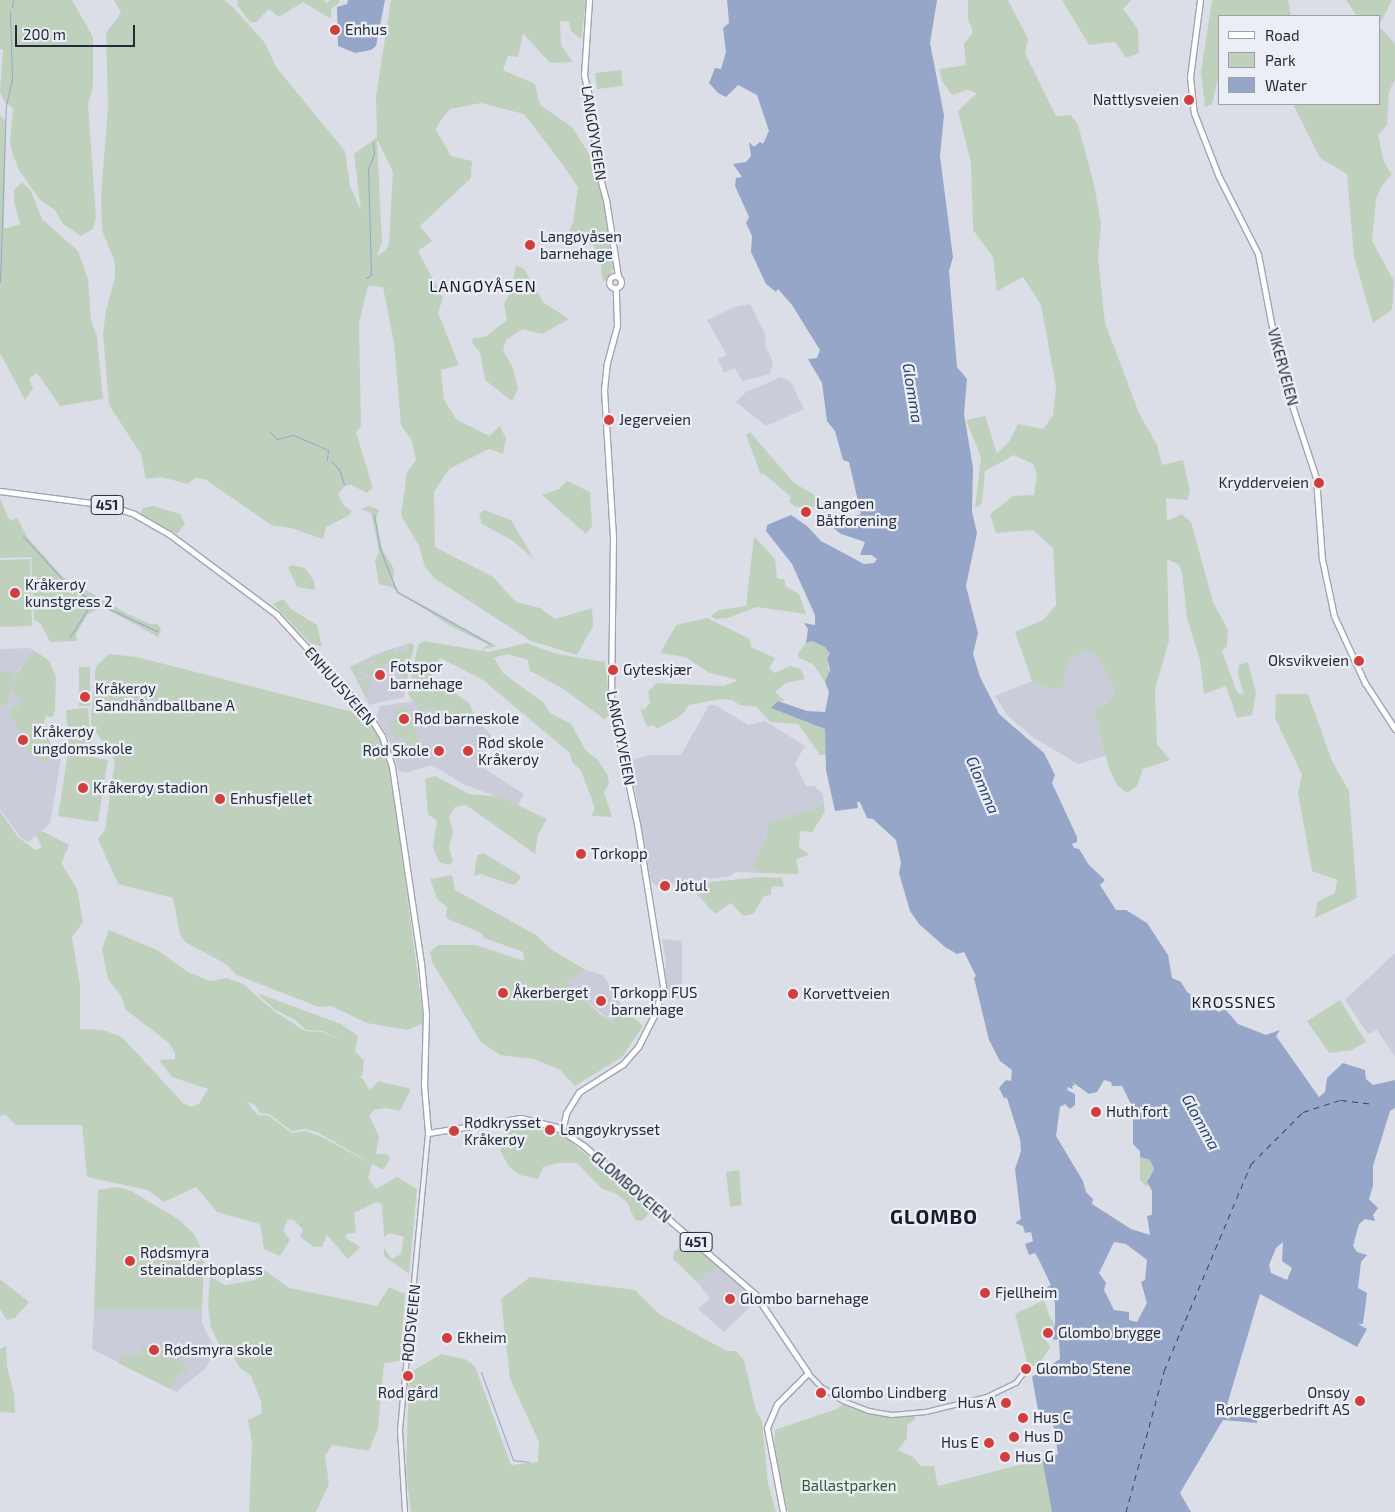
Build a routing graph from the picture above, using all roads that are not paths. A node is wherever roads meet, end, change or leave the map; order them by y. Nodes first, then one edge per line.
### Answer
1 (589, 0) edge
2 (1200, 0) edge
3 (616, 265) junction
4 (618, 276) junction
5 (612, 277) junction
6 (616, 288) junction
7 (0, 491) edge
8 (1395, 729) edge
9 (564, 1118) junction
10 (556, 1127) junction
11 (562, 1131) junction
12 (428, 1133) junction
13 (808, 1373) junction
14 (1023, 1374) dead end
15 (405, 1512) edge
16 (783, 1512) edge

1 - 3 main road, LANGØYVEIEN
2 - 8 main road, VIKERVEIEN
3 - 4 main road, LANGØYVEIEN
3 - 5 main road, LANGØYVEIEN
4 - 5 main road
4 - 6 main road, LANGØYVEIEN
5 - 6 main road
6 - 9 main road, LANGØYVEIEN
7 - 12 main road, ENHUUSVEIEN / 451
9 - 10 main road, LANGØYVEIEN
9 - 11 main road, LANGØYVEIEN
10 - 11 main road, GLOMBOVEIEN / 451
10 - 12 main road, GLOMBOVEIEN / 451
11 - 13 main road, GLOMBOVEIEN / 451
12 - 15 street, RØDSVEIEN
13 - 14 street, GLOMBOVEIEN
13 - 16 main road

